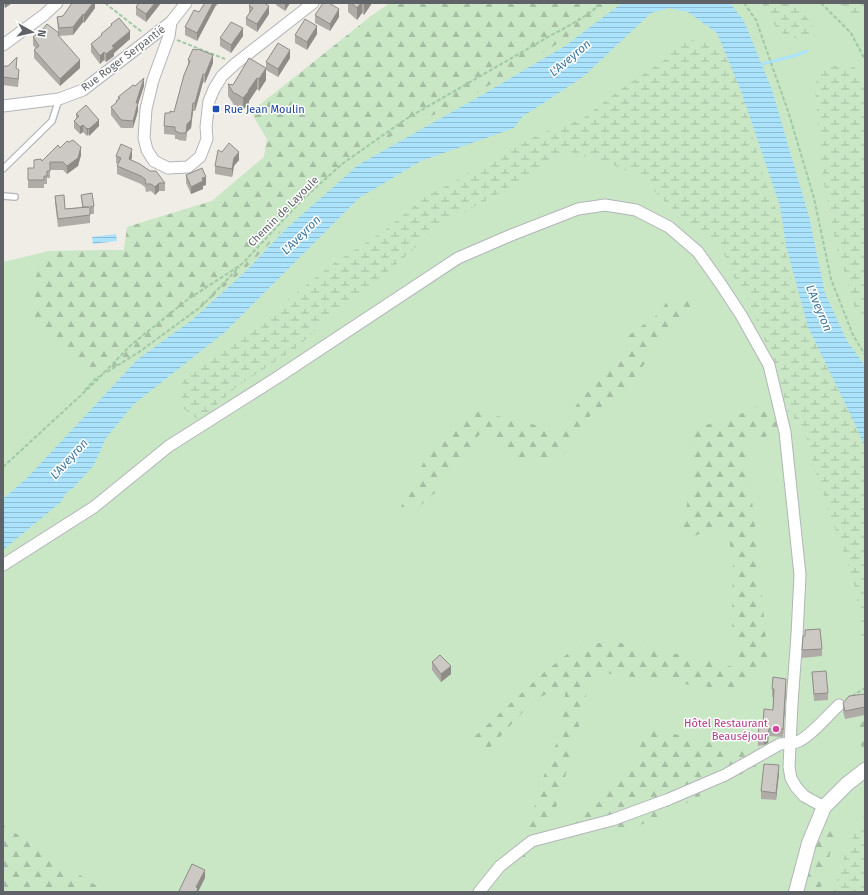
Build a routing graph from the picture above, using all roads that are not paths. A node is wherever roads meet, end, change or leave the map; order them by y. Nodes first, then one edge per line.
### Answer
1 (56, 3) edge
2 (186, 3) edge
3 (313, 3) edge
4 (171, 22) junction
5 (3, 46) edge
6 (59, 99) junction
7 (3, 106) edge
8 (3, 169) edge
9 (3, 196) edge
10 (15, 198) dead end
11 (3, 565) edge
12 (839, 705) road end
13 (790, 744) junction
14 (865, 770) edge
15 (824, 807) junction
16 (479, 892) edge
17 (796, 892) edge

1 - 5 street
2 - 4 street
3 - 4 street
4 - 6 street, Rue Roger Serpantié
6 - 7 street, Rue Roger Serpantié
6 - 8 lane
9 - 10 lane
11 - 13 street
12 - 13 street
13 - 15 street
13 - 16 street
14 - 15 street
15 - 17 street

